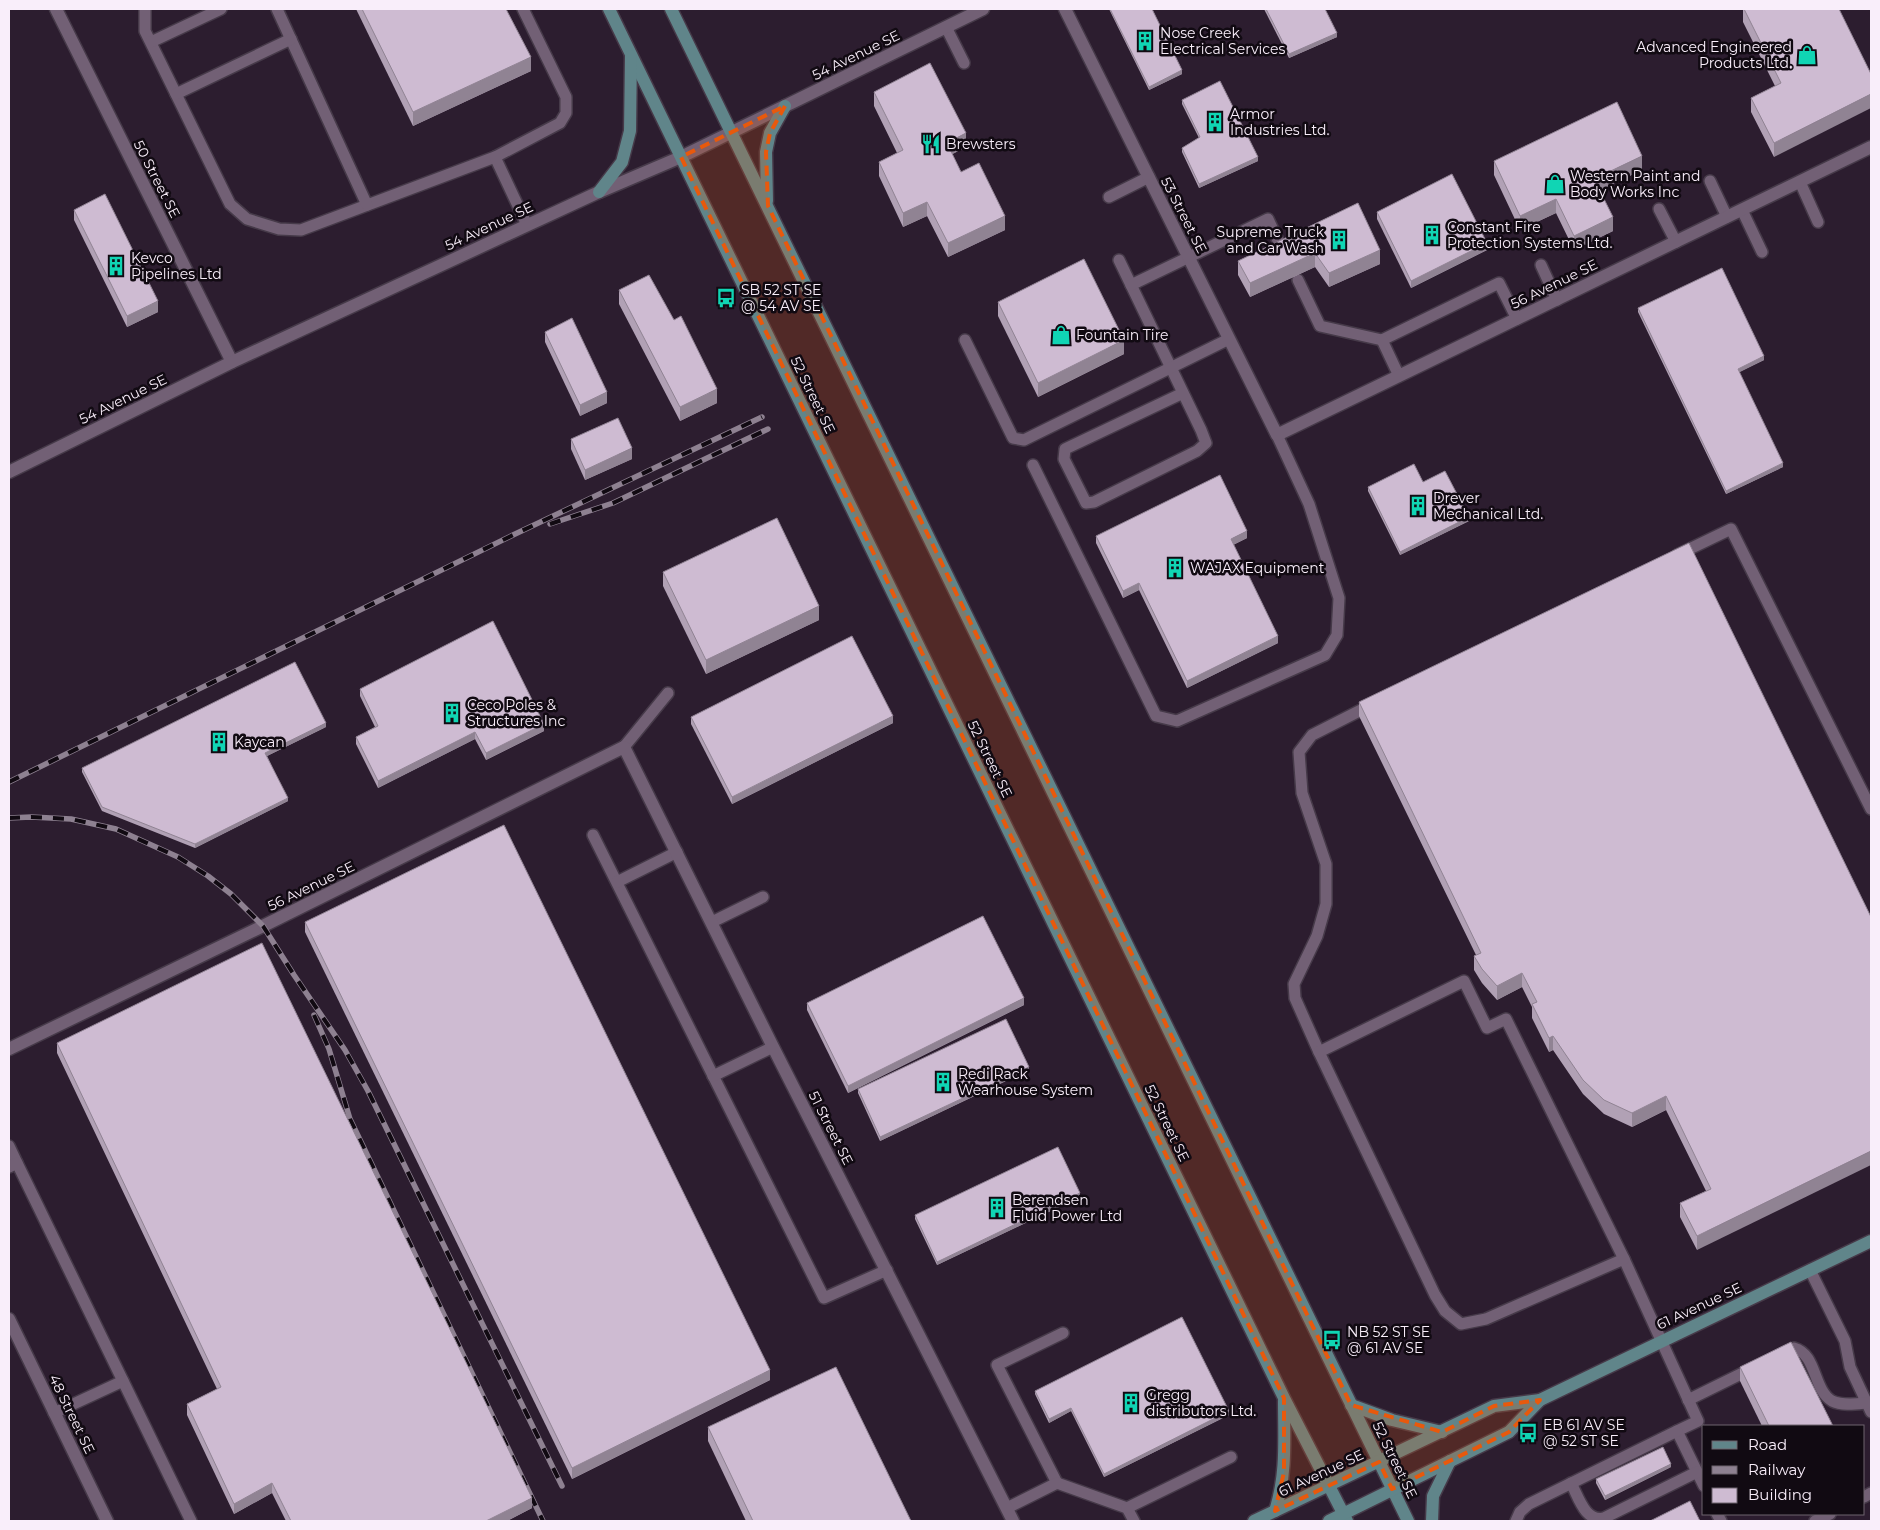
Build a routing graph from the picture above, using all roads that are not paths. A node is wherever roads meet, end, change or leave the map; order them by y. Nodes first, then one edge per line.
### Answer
1 (56, 9) edge
2 (145, 9) edge
3 (221, 9) edge
4 (277, 9) edge
5 (523, 9) edge
6 (609, 9) edge
7 (672, 9) edge
8 (983, 9) edge
9 (1065, 9) edge
10 (946, 27) junction
11 (291, 39) junction
12 (151, 42) junction
13 (631, 53) junction
14 (964, 63) dead end
15 (176, 94) junction
16 (785, 106) junction
17 (732, 132) junction
18 (1871, 147) edge
19 (495, 156) junction
20 (681, 157) junction
21 (1148, 177) junction
22 (1710, 181) dead end
23 (1800, 182) junction
24 (599, 192) junction
25 (1109, 197) dead end
26 (368, 205) junction
27 (768, 206) junction
28 (1659, 209) dead end
29 (1742, 210) junction
30 (1727, 217) junction
31 (1818, 222) dead end
32 (528, 225) junction
33 (1676, 242) junction
34 (1281, 247) edge
35 (1762, 252) dead end
36 (1188, 257) junction
37 (1119, 260) dead end
38 (1541, 265) dead end
39 (1298, 280) edge
40 (1131, 286) junction
41 (1556, 300) junction
42 (1516, 319) junction
43 (1229, 339) junction
44 (965, 340) dead end
45 (1382, 340) junction
46 (232, 362) junction
47 (1170, 367) junction
48 (1399, 376) junction
49 (1183, 393) junction
50 (1277, 435) junction
51 (1033, 465) dead end
52 (9, 472) edge
53 (1669, 558) edge
54 (668, 693) dead end
55 (1381, 700) edge
56 (624, 747) junction
57 (1871, 809) edge
58 (593, 835) dead end
59 (677, 852) junction
60 (617, 882) junction
61 (763, 897) dead end
62 (712, 922) junction
63 (773, 1047) junction
64 (9, 1048) edge
65 (1319, 1052) junction
66 (713, 1076) junction
67 (9, 1146) edge
68 (13, 1165) edge
69 (1871, 1241) edge
70 (1624, 1259) junction
71 (887, 1270) junction
72 (1810, 1270) junction
73 (9, 1319) edge
74 (1063, 1333) dead end
75 (1662, 1340) junction
76 (123, 1381) junction
77 (1284, 1398) junction
78 (1540, 1400) junction
79 (1688, 1400) junction
80 (1351, 1405) junction
81 (1869, 1408) edge
82 (54, 1413) junction
83 (1677, 1431) junction
84 (1442, 1432) junction
85 (1231, 1457) dead end
86 (1450, 1461) junction
87 (1379, 1462) junction
88 (1697, 1472) junction
89 (1702, 1482) edge
90 (1057, 1483) junction
91 (1571, 1483) junction
92 (1329, 1485) junction
93 (1392, 1489) junction
94 (1007, 1508) junction
95 (1127, 1508) junction
96 (1275, 1511) junction
97 (1828, 1515) edge
98 (1345, 1518) edge
99 (107, 1521) edge
100 (191, 1521) edge
101 (1013, 1521) edge
102 (1134, 1521) edge
103 (1254, 1521) edge
104 (1330, 1521) edge
105 (1408, 1521) edge
106 (1432, 1521) edge
107 (1516, 1521) edge
108 (1815, 1521) edge

1 - 46 street, 50 Street SE
2 - 12 lane
3 - 12 lane
4 - 11 lane
5 - 19 lane
6 - 13 main road, 52 Street SE
7 - 17 main road, 52 Street SE
8 - 10 street, 54 Avenue SE
9 - 21 street, 53 Street SE
10 - 14 lane
10 - 16 street, 54 Avenue SE
11 - 15 lane
11 - 26 lane
12 - 15 lane
13 - 20 main road, 52 Street SE
13 - 24 main road
15 - 26 lane
16 - 17 street, 54 Avenue SE
16 - 27 main road
17 - 20 street, 54 Avenue SE
17 - 27 main road, 52 Street SE
18 - 23 street, 56 Avenue SE
19 - 26 lane
19 - 32 lane
20 - 24 street, 54 Avenue SE
20 - 77 main road, 52 Street SE
21 - 25 lane
21 - 36 street, 53 Street SE
22 - 30 lane
23 - 29 street, 56 Avenue SE
23 - 31 lane
24 - 32 street, 54 Avenue SE
27 - 80 main road, 52 Street SE
28 - 33 lane
29 - 30 street, 56 Avenue SE
29 - 35 lane
30 - 33 street, 56 Avenue SE
32 - 46 street, 54 Avenue SE
33 - 41 street, 56 Avenue SE
34 - 36 lane
36 - 40 lane
36 - 43 street, 53 Street SE
37 - 40 lane
38 - 41 lane
39 - 45 lane
40 - 47 lane
41 - 42 street, 56 Avenue SE
42 - 45 lane
42 - 48 street, 56 Avenue SE
43 - 47 lane
43 - 50 street, 53 Street SE
44 - 47 lane
45 - 48 lane
46 - 52 street, 54 Avenue SE
47 - 49 lane
48 - 50 street, 56 Avenue SE
49 - 49 lane
50 - 51 lane
53 - 57 lane
54 - 56 lane
55 - 65 lane
56 - 59 street, 51 Street SE
56 - 64 street, 56 Avenue SE
58 - 60 lane
59 - 60 lane
59 - 62 street, 51 Street SE
60 - 66 lane
61 - 62 lane
62 - 63 street, 51 Street SE
63 - 66 lane
63 - 71 street, 51 Street SE
65 - 70 lane
65 - 70 lane
66 - 71 lane
67 - 68 lane
68 - 76 lane
69 - 72 main road, 61 Avenue SE
70 - 75 lane
71 - 94 street, 51 Street SE
72 - 75 main road, 61 Avenue SE
72 - 81 lane
73 - 82 street, 48 Street SE
74 - 90 lane
75 - 78 main road, 61 Avenue SE
75 - 79 lane
76 - 82 lane
76 - 100 lane
77 - 92 main road, 52 Street SE
77 - 96 main road
78 - 84 main road, 61 Avenue SE
78 - 86 main road, 61 Avenue SE
79 - 81 lane
79 - 83 lane
80 - 84 main road
80 - 87 main road, 52 Street SE
82 - 99 street, 48 Street SE
83 - 88 lane
83 - 91 lane
84 - 87 main road, 61 Avenue SE
85 - 95 lane
86 - 93 main road, 61 Avenue SE
86 - 106 main road
87 - 92 main road, 61 Avenue SE
87 - 93 main road, 52 Street SE
88 - 89 lane
88 - 91 lane
90 - 94 lane
90 - 95 lane
91 - 107 lane
92 - 96 main road, 61 Avenue SE
92 - 98 main road, 52 Street SE
93 - 98 main road, 61 Avenue SE
93 - 105 main road, 52 Street SE
94 - 101 street, 51 Street SE
95 - 102 lane
96 - 103 main road, 61 Avenue SE
97 - 108 lane
98 - 104 main road, 61 Avenue SE

